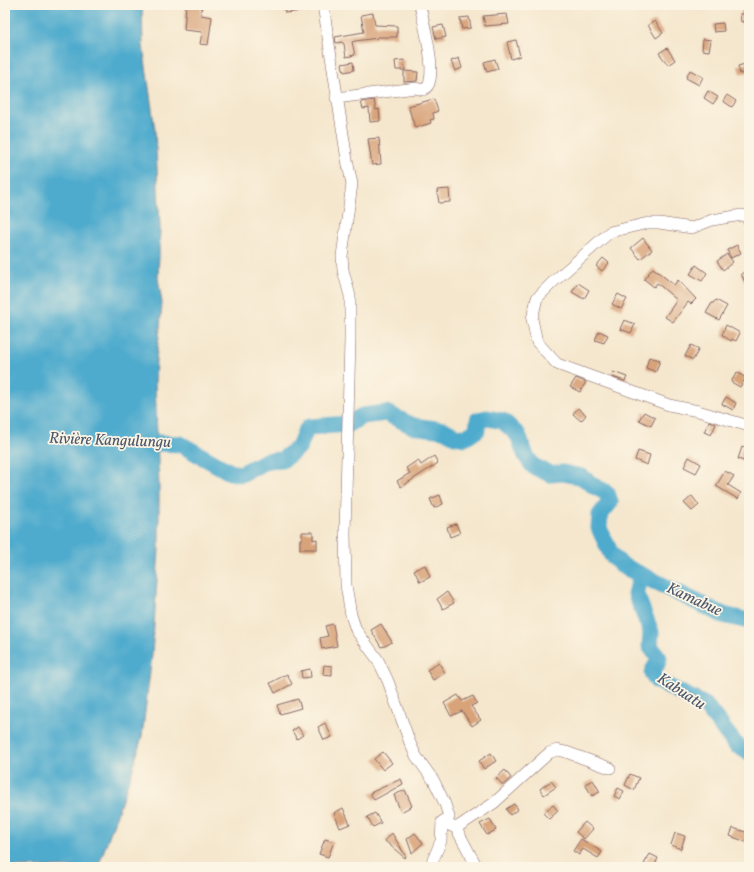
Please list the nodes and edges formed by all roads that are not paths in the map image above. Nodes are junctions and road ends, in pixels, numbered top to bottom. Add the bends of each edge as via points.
1 (322, 5) edge
2 (420, 5) edge
3 (336, 98) junction
4 (749, 222) edge
5 (749, 426) edge
6 (610, 768) dead end
7 (442, 822) junction
8 (456, 828) junction
9 (430, 867) edge
10 (476, 867) edge

1 - 3 street
2 - 3 street via 430,62 428,87 423,90 416,88
3 - 7 street via 352,184 342,256 350,296 346,585 356,630 378,660 410,743 434,781 450,816
4 - 5 street via 746,216 742,215 712,220 692,228 659,223 610,232 537,298 532,319 537,342 557,364 669,405
6 - 8 street via 554,750 494,803
7 - 8 street
7 - 9 street via 441,841
8 - 10 street

